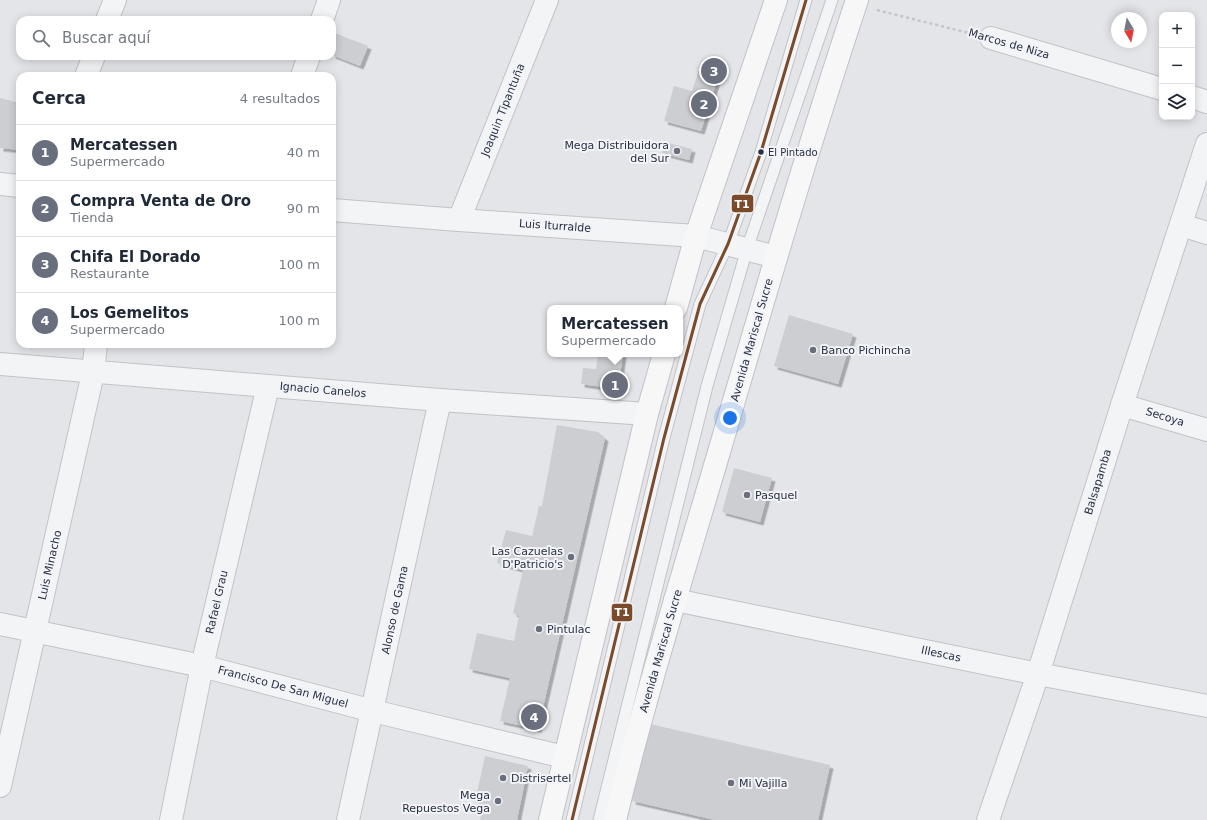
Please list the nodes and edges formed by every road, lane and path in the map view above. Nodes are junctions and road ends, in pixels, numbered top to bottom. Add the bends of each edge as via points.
1 (114, 0) edge
2 (329, 0) edge
3 (547, 0) edge
4 (776, 0) edge
5 (806, 0) edge
6 (832, 0) edge
7 (856, 2) edge
8 (108, 16) edge
9 (323, 16) edge
10 (991, 38) joint
11 (92, 60) edge
12 (308, 60) edge
13 (88, 72) edge
14 (303, 72) edge
15 (1159, 88) edge
16 (1195, 99) edge
17 (1207, 102) edge
18 (1207, 144) edge
19 (0, 184) edge
20 (16, 186) edge
21 (336, 210) edge
22 (459, 220) junction
23 (1180, 225) junction
24 (1207, 233) edge
25 (696, 236) junction
26 (738, 247) junction
27 (776, 257) junction
28 (677, 305) edge
29 (96, 348) edge
30 (663, 357) edge
31 (0, 364) edge
32 (93, 373) junction
33 (268, 386) junction
34 (440, 400) junction
35 (1122, 405) junction
36 (647, 414) junction
37 (1207, 430) edge
38 (675, 600) junction
39 (0, 624) edge
40 (34, 632) junction
41 (202, 666) junction
42 (1038, 674) junction
43 (1207, 706) edge
44 (373, 711) junction
45 (564, 757) junction
46 (0, 786) edge
47 (171, 820) edge
48 (348, 820) edge
49 (550, 820) edge
50 (572, 820) edge
51 (599, 820) edge
52 (615, 820) edge
53 (988, 820) edge

1 - 8 street
2 - 9 street
3 - 22 street, Joaquin Tipantuña
4 - 25 main road
5 - 26 lane via 761,152
6 - 26 lane
7 - 10 path, Marcos de Niza
7 - 27 main road, Avenida Mariscal Sucre
10 - 15 street, Marcos de Niza
11 - 13 street
12 - 14 street
16 - 17 street
18 - 23 street, Balsapamba
19 - 20 street
21 - 22 street, Luis Iturralde
22 - 25 street, Luis Iturralde
23 - 24 street
23 - 35 street, Balsapamba
25 - 26 street, Luis Iturralde
25 - 28 main road
26 - 27 street, Luis Iturralde
26 - 50 lane via 700,304 662,445
26 - 51 lane via 707,386
27 - 38 main road, Avenida Mariscal Sucre
29 - 32 street, Luis Minacho
30 - 36 main road
31 - 32 street, Ignacio Canelos
32 - 33 street, Ignacio Canelos
32 - 40 street, Luis Minacho
33 - 34 street, Ignacio Canelos
33 - 41 street, Rafael Grau
34 - 36 street, Ignacio Canelos
34 - 44 street, Alonso de Gama
35 - 37 street, Secoya
35 - 42 street, Balsapamba
36 - 45 main road
38 - 42 street, Illescas
38 - 52 main road, Avenida Mariscal Sucre via 632,750
39 - 40 street, Francisco De San Miguel
40 - 41 street, Francisco De San Miguel
40 - 46 street, Luis Minacho
41 - 44 street, Francisco De San Miguel
41 - 47 street, Rafael Grau
42 - 43 street, Illescas
42 - 53 street, Balsapamba
44 - 45 street, Francisco De San Miguel
44 - 48 street, Alonso de Gama
45 - 49 main road

